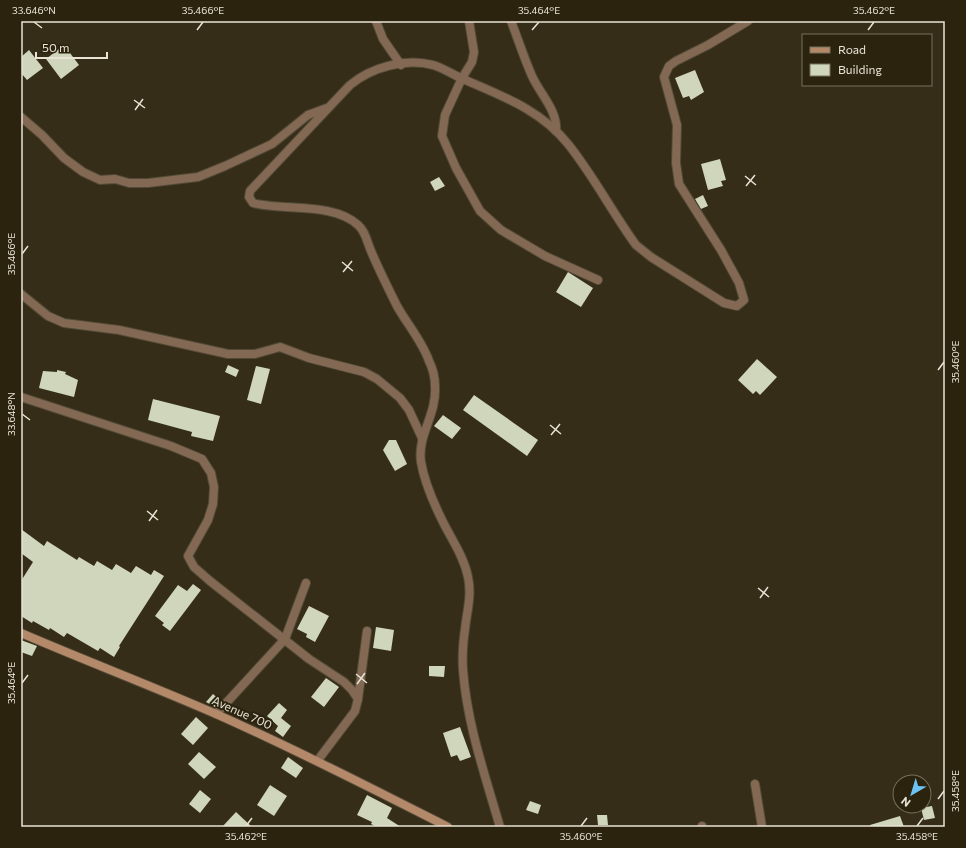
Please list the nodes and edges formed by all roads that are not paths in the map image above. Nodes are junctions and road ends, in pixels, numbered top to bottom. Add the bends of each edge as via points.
1 (376, 21) edge
2 (469, 21) edge
3 (511, 21) edge
4 (748, 21) edge
5 (401, 65) junction
6 (462, 78) junction
7 (328, 108) junction
8 (22, 119) edge
9 (556, 131) junction
10 (598, 280) dead end
11 (21, 294) edge
12 (21, 397) edge
13 (422, 438) junction
14 (306, 583) dead end
15 (367, 631) dead end
16 (21, 633) edge
17 (285, 639) junction
18 (358, 699) junction
19 (216, 714) junction
20 (318, 760) junction
21 (755, 784) dead end
22 (448, 827) edge
23 (500, 827) edge
24 (762, 827) edge

1 - 5 street via 383,39
2 - 6 street via 474,52 472,62
3 - 9 street via 533,78 553,113
4 - 9 street via 676,61 669,66 664,77 677,125 676,163 679,184 739,283 744,300 741,304 737,306 724,303 636,245 568,144
5 - 6 street via 434,65
5 - 7 street via 385,67 362,75
6 - 9 street via 512,99
6 - 10 street via 445,115 442,136 480,211 501,230 545,256
7 - 8 street via 308,115 272,144 225,166 198,177 148,183 100,180 83,172
7 - 13 street via 254,186 249,197 253,203 259,205 293,206 348,218 359,226 367,237 370,250 397,306 423,347 433,372 434,406
11 - 13 street via 48,316 64,323 119,330 228,354 255,354 280,346 309,358 364,372 383,383 400,398 409,410
12 - 17 street via 171,446 202,459 211,473 214,487 213,504 208,520 188,559 210,581
13 - 23 street via 420,450 423,472 468,576 470,592 463,648 467,700 484,778
14 - 17 street
15 - 18 street
16 - 19 main road, Avenue 700
17 - 18 street via 309,659 344,682
17 - 19 street
18 - 20 street via 355,711
19 - 20 main road, Avenue 700
20 - 22 main road, Avenue 700
21 - 24 street

